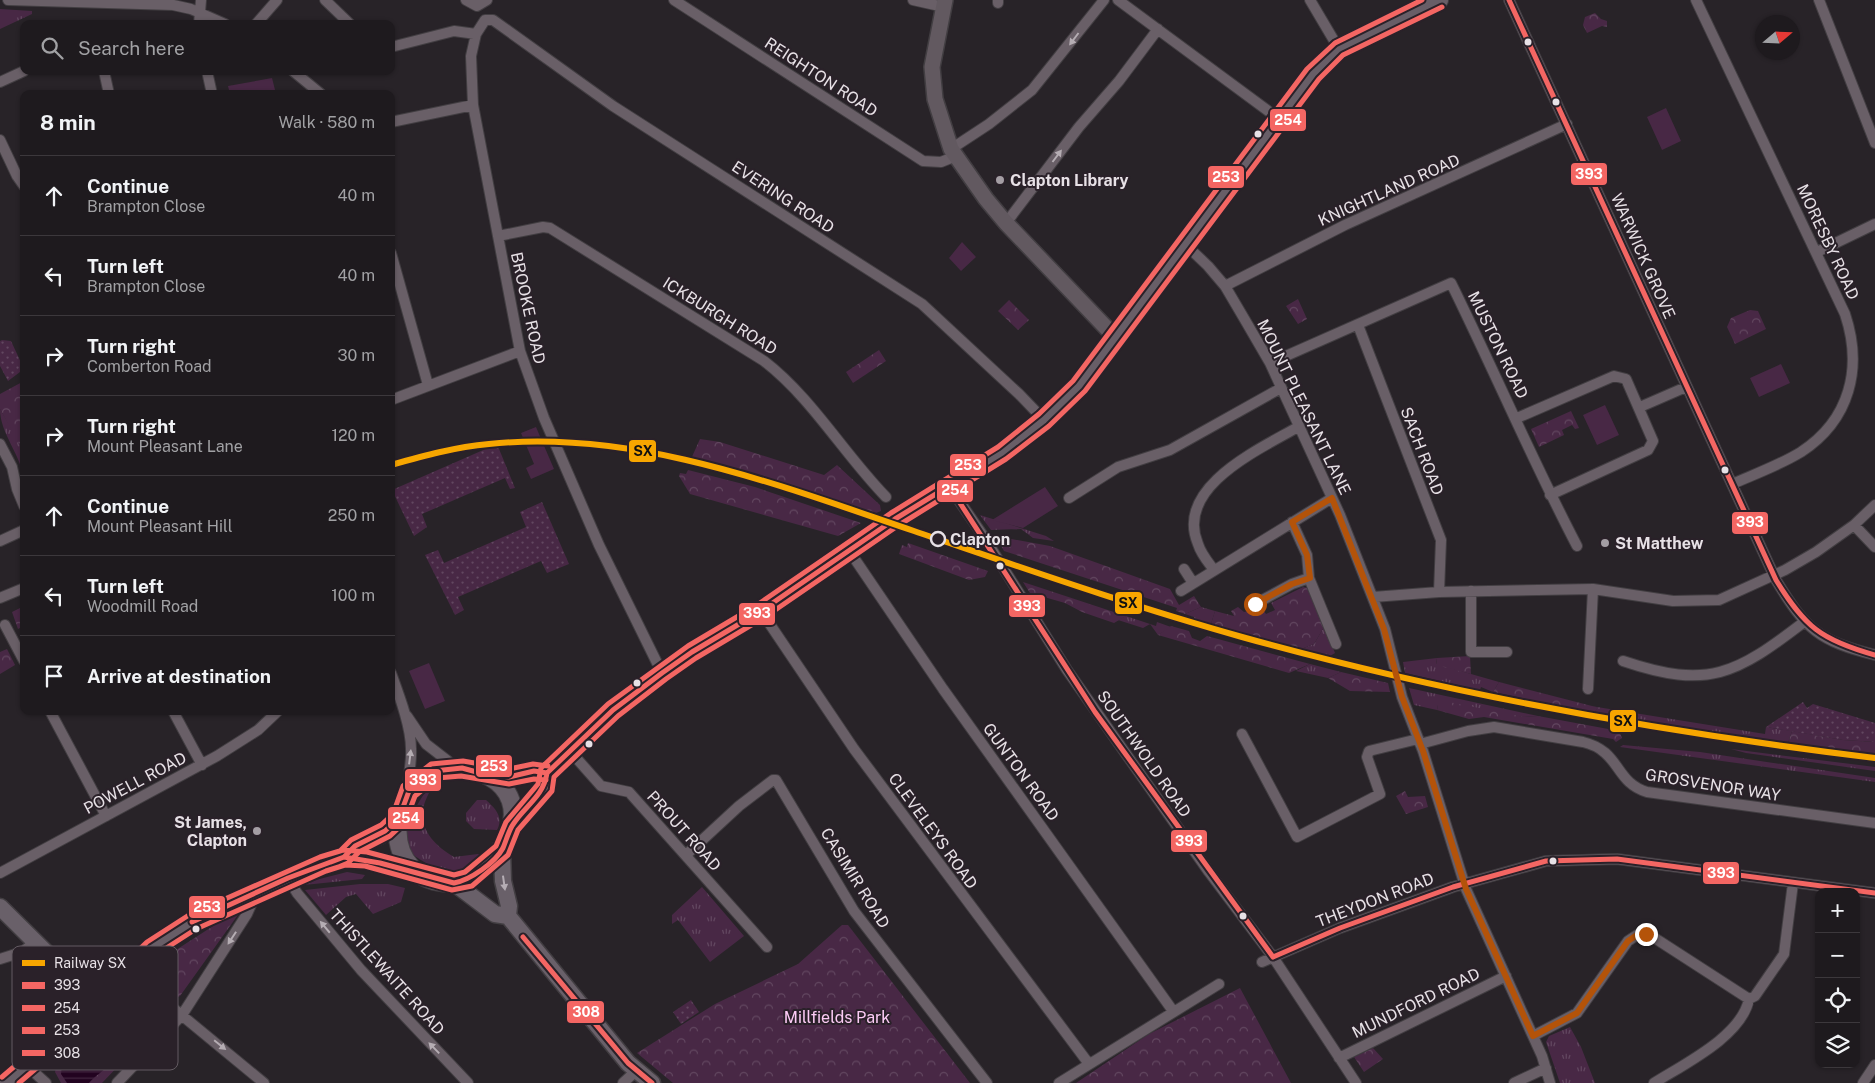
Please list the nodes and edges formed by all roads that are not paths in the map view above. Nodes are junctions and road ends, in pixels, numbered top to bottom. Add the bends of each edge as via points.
1 (8, 0) edge
2 (13, 0) edge
3 (201, 0) edge
4 (277, 0) edge
5 (325, 0) edge
6 (466, 0) edge
7 (674, 0) edge
8 (913, 0) edge
9 (1104, 0) edge
10 (1118, 0) edge
11 (1310, 0) edge
12 (1439, 0) edge
13 (1509, 0) edge
14 (1696, 0) edge
15 (1819, 0) edge
16 (483, 3) edge
17 (945, 3) edge
18 (199, 12) junction
19 (488, 19) joint
20 (199, 20) edge
21 (216, 20) edge
22 (260, 20) edge
23 (346, 20) edge
24 (1158, 29) junction
25 (476, 34) junction
26 (395, 47) edge
27 (1338, 50) junction
28 (20, 73) edge
29 (105, 75) edge
30 (208, 75) edge
31 (299, 75) edge
32 (0, 82) edge
33 (108, 90) edge
34 (211, 90) edge
35 (315, 90) edge
36 (473, 105) junction
37 (1279, 119) junction
38 (395, 121) edge
39 (1567, 124) junction
40 (0, 140) edge
41 (1875, 143) edge
42 (953, 152) junction
43 (20, 178) edge
44 (1006, 223) junction
45 (1875, 224) edge
46 (498, 236) junction
47 (1186, 245) junction
48 (1817, 252) junction
49 (395, 267) edge
50 (1225, 286) junction
51 (1358, 325) junction
52 (1115, 337) junction
53 (520, 351) junction
54 (1270, 363) junction
55 (428, 385) junction
56 (1686, 387) junction
57 (1281, 388) junction
58 (395, 398) edge
59 (1640, 407) junction
60 (1516, 418) junction
61 (1044, 420) junction
62 (1298, 426) junction
63 (0, 444) edge
64 (1732, 484) junction
65 (949, 486) junction
66 (1550, 495) junction
67 (886, 497) dead end
68 (20, 498) edge
69 (1069, 498) dead end
70 (1332, 498) junction
71 (1875, 505) edge
72 (1292, 522) junction
73 (1854, 526) junction
74 (20, 532) edge
75 (0, 541) edge
76 (1578, 546) dead end
77 (1875, 547) edge
78 (848, 549) junction
79 (1184, 569) dead end
80 (1214, 570) junction
81 (1774, 575) junction
82 (1310, 578) junction
83 (1193, 583) junction
84 (1593, 589) junction
85 (20, 590) edge
86 (1181, 591) dead end
87 (1471, 591) junction
88 (1439, 592) junction
89 (1373, 597) junction
90 (0, 598) edge
91 (1255, 604) dead end
92 (761, 611) junction
93 (1804, 622) junction
94 (5, 626) dead end
95 (1336, 644) dead end
96 (1507, 652) dead end
97 (20, 654) edge
98 (1875, 655) edge
99 (1624, 661) dead end
100 (662, 672) junction
101 (395, 685) edge
102 (1588, 689) dead end
103 (405, 714) junction
104 (52, 715) edge
105 (175, 715) edge
106 (274, 715) edge
107 (1242, 734) dead end
108 (1419, 742) junction
109 (570, 751) junction
110 (202, 765) junction
111 (457, 768) junction
112 (547, 773) junction
113 (484, 774) junction
114 (409, 791) junction
115 (106, 816) junction
116 (399, 818) junction
117 (1875, 824) edge
118 (512, 826) junction
119 (502, 850) junction
120 (686, 855) junction
121 (344, 857) junction
122 (0, 872) edge
123 (414, 872) junction
124 (288, 878) junction
125 (1793, 882) junction
126 (454, 883) junction
127 (1464, 883) junction
128 (1875, 893) edge
129 (250, 895) junction
130 (0, 907) edge
131 (508, 916) junction
132 (34, 943) junction
133 (30, 946) edge
134 (37, 946) edge
135 (155, 946) edge
136 (767, 947) dead end
137 (12, 955) edge
138 (1273, 957) junction
139 (0, 959) edge
140 (1262, 962) dead end
141 (1506, 976) junction
142 (1218, 984) dead end
143 (1749, 999) junction
144 (1173, 1011) junction
145 (178, 1012) edge
146 (182, 1015) junction
147 (178, 1019) edge
148 (1533, 1036) junction
149 (1339, 1058) junction
150 (1088, 1064) junction
151 (1875, 1065) edge
152 (1546, 1068) junction
153 (23, 1070) edge
154 (31, 1070) edge
155 (129, 1070) edge
156 (636, 1071) junction
157 (8, 1083) edge
158 (46, 1083) edge
159 (117, 1083) edge
160 (264, 1083) edge
161 (468, 1083) edge
162 (623, 1083) edge
163 (652, 1083) edge
164 (987, 1083) edge
165 (1059, 1083) edge
166 (1356, 1083) edge
167 (1514, 1083) edge
168 (1550, 1083) edge
169 (1654, 1083) edge
170 (1863, 1083) edge

1 - 2 street
2 - 18 street via 155,4
3 - 18 street
4 - 22 street
5 - 23 street
6 - 16 street
7 - 42 street, REIGHTON ROAD via 923,161 941,162
8 - 17 street
9 -> 42 street via 1032,90
10 - 24 street
11 - 27 street
12 - 27 highway
13 - 39 street, WARWICK GROVE
14 - 48 street, MORESBY ROAD
15 - 41 street
17 - 42 main road via 932,67 935,99
18 - 20 street
18 - 21 street
19 - 25 street, BROOKE ROAD via 482,21
19 - 61 street, EVERING ROAD via 613,106 922,304
24 - 37 street
44 -> 24 street
25 - 26 street via 454,31
25 - 36 street, BROOKE ROAD via 471,56
27 - 37 highway via 1313,74
28 - 32 street
29 - 33 street
30 - 34 street
31 - 35 street
36 - 38 street
36 - 46 street, BROOKE ROAD
37 - 47 highway
39 - 50 street, KNIGHTLAND ROAD via 1345,225
39 - 56 street, WARWICK GROVE
40 - 43 street
42 - 44 main road
44 - 52 main road
45 - 48 street
46 - 53 street, BROOKE ROAD
46 - 67 street, ICKBURGH ROAD via 550,228 764,361 790,383
47 - 50 street, MOUNT PLEASANT LANE
47 - 52 highway
48 - 64 street, MORESBY ROAD via 1846,314 1852,335 1854,372 1848,390 1840,410 1814,442 1800,452
49 - 55 street
50 - 54 street, MOUNT PLEASANT LANE
51 - 54 street, MUSTON ROAD
51 - 60 street, MUSTON ROAD via 1451,283
51 - 88 street, SACH ROAD via 1441,540
52 - 61 highway via 1079,386
53 - 55 street
53 - 100 street, BROOKE ROAD via 544,418 595,536
54 - 57 street, MOUNT PLEASANT LANE
55 - 58 street
56 - 59 street
56 - 64 street, WARWICK GROVE
57 - 62 street, MOUNT PLEASANT LANE
57 - 69 street via 1170,450 1118,467
59 - 60 street via 1626,379 1614,376
59 - 66 street via 1654,441 1648,450
60 - 66 street, MUSTON ROAD
61 - 65 highway via 1002,453
62 - 70 street, MOUNT PLEASANT LANE
62 - 80 street via 1230,469 1201,497 1194,519 1194,532
63 - 68 street via 12,467
64 - 81 street, WARWICK GROVE
65 - 78 highway
65 - 138 street, SOUTHWOLD ROAD via 1101,719
66 - 76 street, MUSTON ROAD
70 - 72 street
70 - 89 street, MOUNT PLEASANT LANE
71 - 73 street
72 - 80 street
72 - 82 street via 1307,555
73 - 77 street
73 - 81 street
74 - 75 street
78 - 92 highway
78 - 144 street, GUNTON ROAD
79 - 83 street
80 - 83 street
81 - 84 street via 1731,596 1708,601 1672,601
81 - 93 street, WARWICK GROVE
82 - 91 street
82 - 95 street
83 - 86 street
84 - 87 street
84 - 102 street
85 - 90 street
87 - 88 street
87 - 96 street via 1471,652
88 - 89 street
89 - 108 street, MOUNT PLEASANT LANE
92 - 100 highway
92 - 150 street, CLEVELEYS ROAD via 854,749
93 - 98 street via 1842,646
93 - 99 street via 1752,658 1716,674 1674,674
94 - 97 street
100 - 109 highway via 613,710
101 - 103 street
103 - 111 street via 426,744
114 -> 103 street via 411,747
104 - 115 street
105 - 110 street
106 - 110 street, POWELL ROAD via 254,733
107 - 108 street, GROSVENOR WAY via 1297,837 1380,794 1367,757 1369,750
108 - 117 street, GROSVENOR WAY via 1494,727 1583,742 1606,752 1628,782 1646,792
108 - 127 street, MOUNT PLEASANT LANE
109 - 112 highway
109 - 120 street, PROUT ROAD via 601,786 629,792
110 - 115 street, POWELL ROAD
111 - 113 highway
111 - 114 highway via 434,771
112 - 113 highway via 534,772 509,778
112 - 118 highway via 546,787
113 - 118 highway via 510,797 514,810
114 - 116 highway
115 - 122 street, POWELL ROAD
116 - 121 highway via 380,835 355,846
116 - 123 highway via 400,851
118 - 119 highway
119 - 126 highway via 474,876
119 -> 131 main road
120 - 136 street, PROUT ROAD
120 - 164 street, CASIMIR ROAD via 739,806 776,780 854,911
121 - 123 highway via 366,859
121 - 124 highway
123 - 126 highway
124 - 129 highway
161 -> 124 street, THISTLEWAITE ROAD via 361,970
125 - 127 street, THEYDON ROAD via 1603,858 1546,861
125 - 128 street, THEYDON ROAD
125 - 143 street via 1784,954 1755,996
126 - 131 main road via 495,914
127 - 138 street, THEYDON ROAD via 1340,928
127 - 141 street, MOUNT PLEASANT LANE
129 - 135 highway via 192,922
129 -> 146 street via 251,905 247,914
130 - 132 main road
131 - 156 main road
132 - 133 street
132 - 134 main road
137 - 139 street
138 - 140 street
138 - 149 street, SOUTHWOLD ROAD
141 - 148 street, MOUNT PLEASANT LANE
141 - 149 street, MUNDFORD ROAD
142 - 144 street
143 - 148 street via 1655,937 1637,935 1628,941 1577,1013
143 - 169 street via 1743,1016 1725,1036
144 - 150 street
145 - 146 street
146 - 147 street
146 -> 160 street
148 - 152 street, MOUNT PLEASANT LANE
149 - 166 street, SOUTHWOLD ROAD
150 - 165 street
151 - 170 street
152 - 167 street
152 - 168 street, MOUNT PLEASANT LANE
153 - 157 highway
154 - 158 street
155 - 159 street
156 - 162 street
156 - 163 main road

